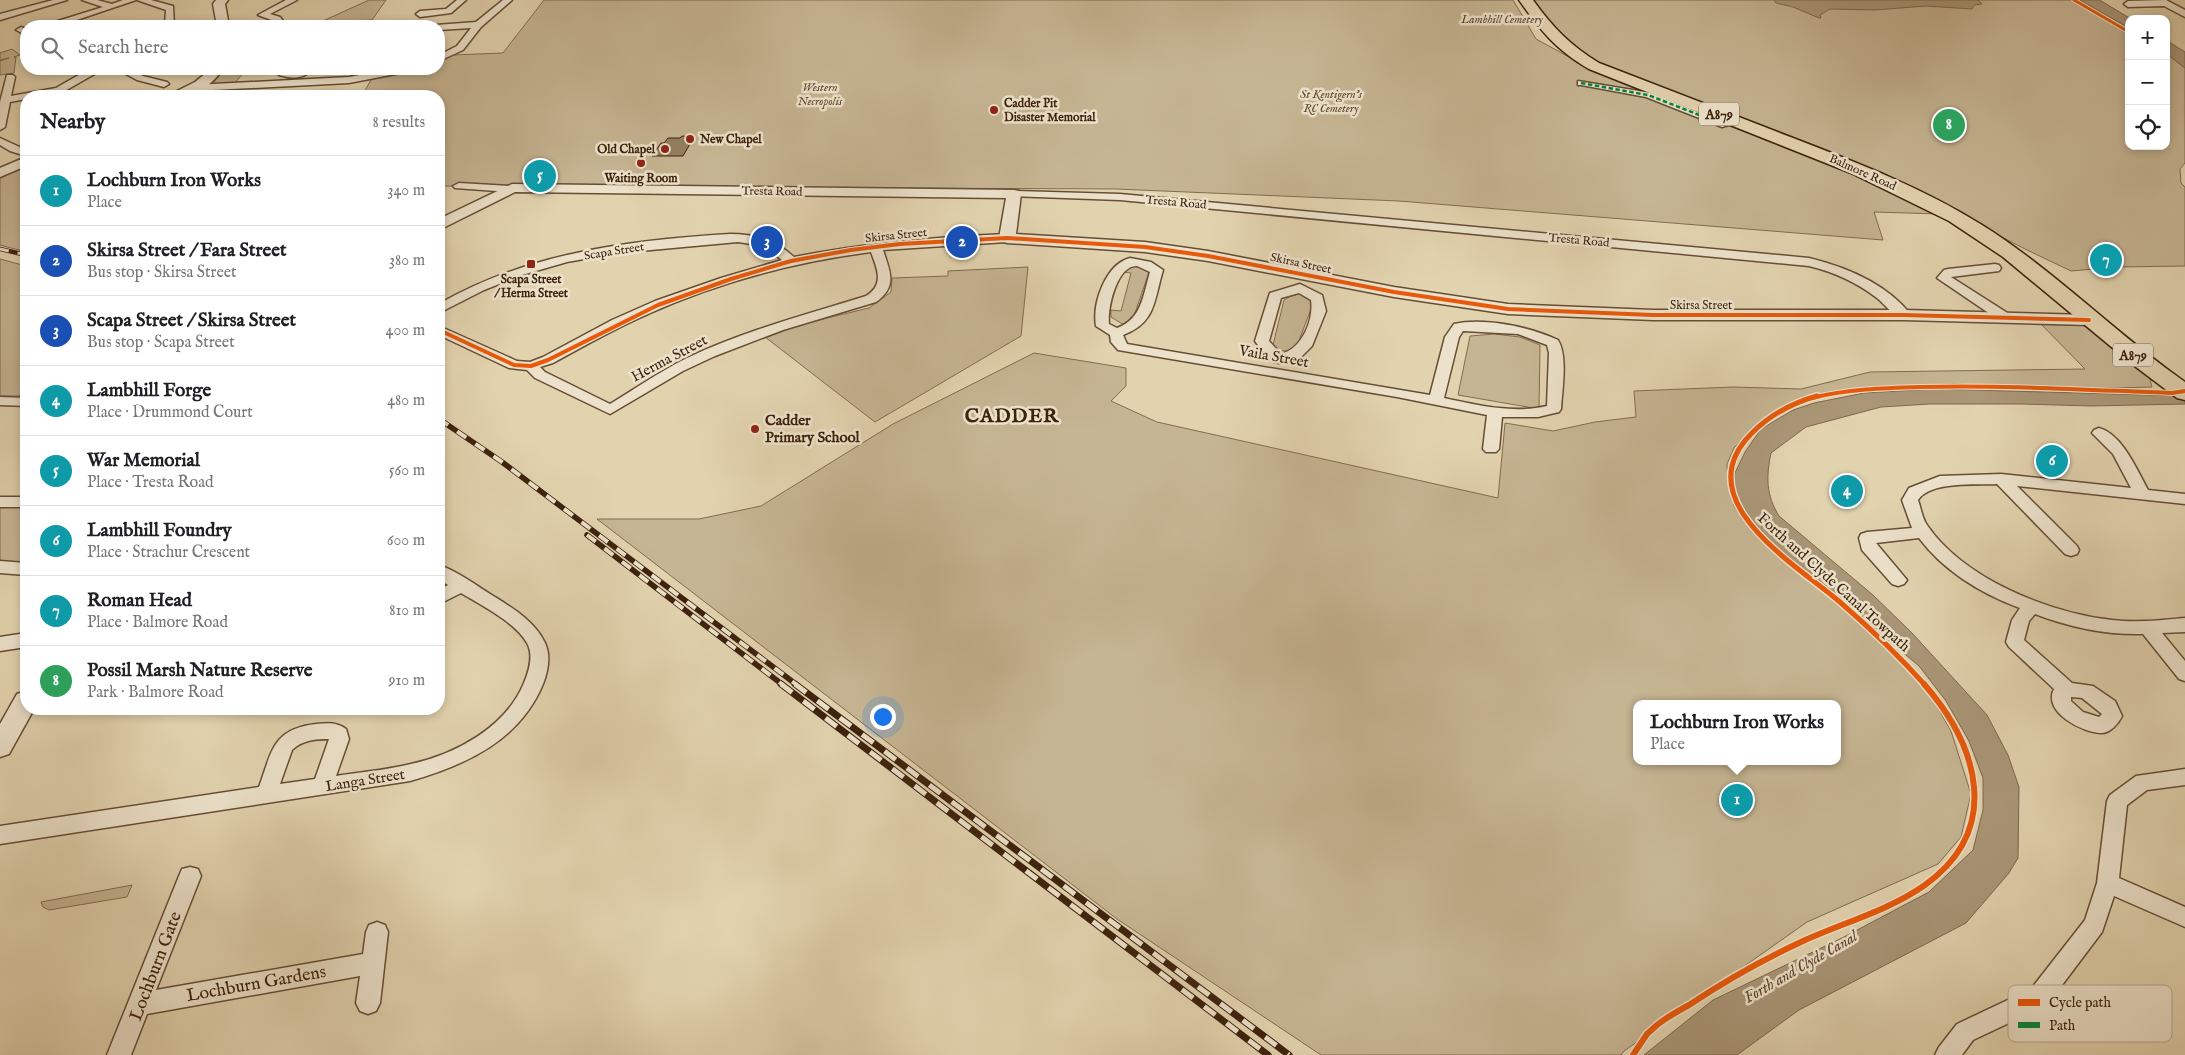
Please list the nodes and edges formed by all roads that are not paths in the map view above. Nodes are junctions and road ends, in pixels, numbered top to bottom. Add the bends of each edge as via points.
1 (63, 0) edge
2 (86, 0) edge
3 (132, 0) edge
4 (141, 0) edge
5 (222, 0) edge
6 (293, 0) edge
7 (462, 0) edge
8 (508, 0) edge
9 (1526, 0) edge
10 (2128, 4) dead end
11 (111, 6) junction
12 (420, 14) dead end
13 (2185, 14) edge
14 (0, 17) edge
15 (69, 20) edge
16 (170, 20) edge
17 (222, 20) edge
18 (277, 20) edge
19 (478, 25) junction
20 (445, 28) edge
21 (445, 55) edge
22 (88, 75) edge
23 (135, 75) edge
24 (213, 75) edge
25 (286, 75) edge
26 (301, 75) edge
27 (375, 75) edge
28 (10, 77) dead end
29 (296, 79) junction
30 (1581, 83) dead end
31 (164, 84) dead end
32 (194, 88) junction
33 (66, 90) edge
34 (190, 90) edge
35 (20, 98) edge
36 (6, 100) junction
37 (1725, 125) dead end
38 (0, 127) edge
39 (0, 140) edge
40 (20, 151) edge
41 (20, 164) edge
42 (0, 172) edge
43 (459, 186) dead end
44 (510, 188) junction
45 (1014, 194) junction
46 (445, 222) edge
47 (1007, 238) junction
48 (876, 247) junction
49 (1143, 254) junction
50 (791, 261) junction
51 (1995, 268) dead end
52 (1302, 281) junction
53 (445, 306) edge
54 (1508, 309) junction
55 (1904, 315) junction
56 (2004, 317) junction
57 (2089, 320) junction
58 (1508, 327) junction
59 (445, 333) edge
60 (1116, 333) junction
61 (1277, 365) junction
62 (531, 366) junction
63 (2182, 391) edge
64 (1436, 400) junction
65 (0, 401) edge
66 (20, 402) edge
67 (1495, 413) junction
68 (2100, 433) dead end
69 (1491, 449) dead end
70 (2002, 479) junction
71 (2142, 494) junction
72 (2185, 499) edge
73 (0, 502) edge
74 (20, 502) edge
75 (1924, 532) junction
76 (2071, 550) dead end
77 (0, 567) edge
78 (20, 569) edge
79 (445, 575) edge
80 (1898, 580) dead end
81 (460, 585) junction
82 (445, 594) edge
83 (2030, 607) junction
84 (2185, 625) edge
85 (2148, 628) junction
86 (20, 641) edge
87 (0, 644) edge
88 (2185, 674) edge
89 (2068, 690) dead end
90 (20, 712) edge
91 (0, 747) edge
92 (2185, 777) edge
93 (323, 786) junction
94 (266, 796) junction
95 (0, 836) edge
96 (190, 876) dead end
97 (2108, 883) junction
98 (2185, 917) edge
99 (377, 932) dead end
100 (372, 963) junction
101 (2048, 985) edge
102 (368, 1003) dead end
103 (140, 1004) junction
104 (2008, 1012) edge
105 (119, 1055) edge
106 (1947, 1055) edge

1 - 14 street
2 - 11 street
3 - 11 street
4 - 16 street via 170,8
5 - 17 street via 219,4
6 - 18 street via 262,15
7 - 12 street via 448,11
8 - 19 street
9 - 57 main road, Balmore Road / A879 via 1556,41 1578,57 1625,80 1857,169 1923,200 2009,253
10 - 13 street via 2166,3
11 - 15 street
19 - 20 street
19 - 21 street via 460,48
22 - 33 street
23 - 31 street
24 - 32 street
25 - 29 street
26 - 29 street
27 - 29 street via 349,80
28 - 36 street
29 - 32 street
30 - 37 street via 1648,94
32 - 34 street
35 - 36 street
36 - 38 street
39 - 40 street
41 - 42 street
43 - 44 street
44 - 45 street, Tresta Road
44 - 46 street, Tresta Road
45 - 47 street
45 - 55 street, Tresta Road via 1120,197 1809,262 1852,274 1877,290
47 - 48 street, Skirsa Street
47 - 49 street, Skirsa Street
48 - 50 street, Skirsa Street
48 - 62 street, Herma Street via 884,276 884,290 880,295 809,316 688,363 610,410 540,375
49 - 52 street, Skirsa Street via 1208,256
49 - 60 street via 1157,270 1142,318 1132,328
49 - 60 street, Vaila Street via 1113,273 1101,316 1103,326
50 - 53 street, Scapa Street via 774,246 754,240 727,238 596,252 493,281
50 - 62 street, Skirsa Street via 658,305
51 - 56 street via 1948,273 1943,278
52 - 54 street, Skirsa Street
52 - 61 street via 1275,296 1262,340
52 - 61 street via 1317,298 1319,311 1305,346 1295,356
54 - 55 street, Skirsa Street via 1653,315
54 - 58 street
55 - 56 street, Skirsa Street
56 - 57 street, Skirsa Street
57 - 63 main road, Balmore Road / A879
58 - 64 street via 1459,327 1452,337
58 - 67 street, Vaila Street via 1535,333 1553,343 1556,353 1554,409 1541,414
59 - 62 street, Herma Street via 514,365
60 - 61 street, Vaila Street via 1123,347
61 - 64 street, Vaila Street
64 - 67 street, Vaila Street
65 - 66 street
67 - 69 street
68 - 71 street via 2119,451
70 - 71 street
70 - 75 street via 1940,481 1915,492 1910,500 1911,509
70 - 76 street
71 - 72 street
73 - 74 street
75 - 80 street via 1867,538 1868,546
75 - 83 street via 1940,550 1978,580
77 - 78 street
79 - 81 street, Langa Street
81 - 82 street
81 - 93 street, Langa Street via 518,622 534,637 540,663 533,686 523,703 492,735 442,764 410,773
83 - 85 street via 2105,626
83 - 89 street via 2021,620 2015,642
84 - 85 street
85 - 88 street
86 - 87 street
90 - 91 street
92 - 97 street via 2143,782 2117,801
93 - 94 street, Langa Street
93 - 94 street via 339,734 334,731 301,735 288,741
94 - 95 street, Langa Street
96 - 103 street, Lochburn Gate
97 - 98 street
97 - 101 street via 2094,925
99 - 100 street
100 - 102 street
100 - 103 street, Lochburn Gardens
103 - 105 street, Lochburn Gate
104 - 106 street via 1965,1032

